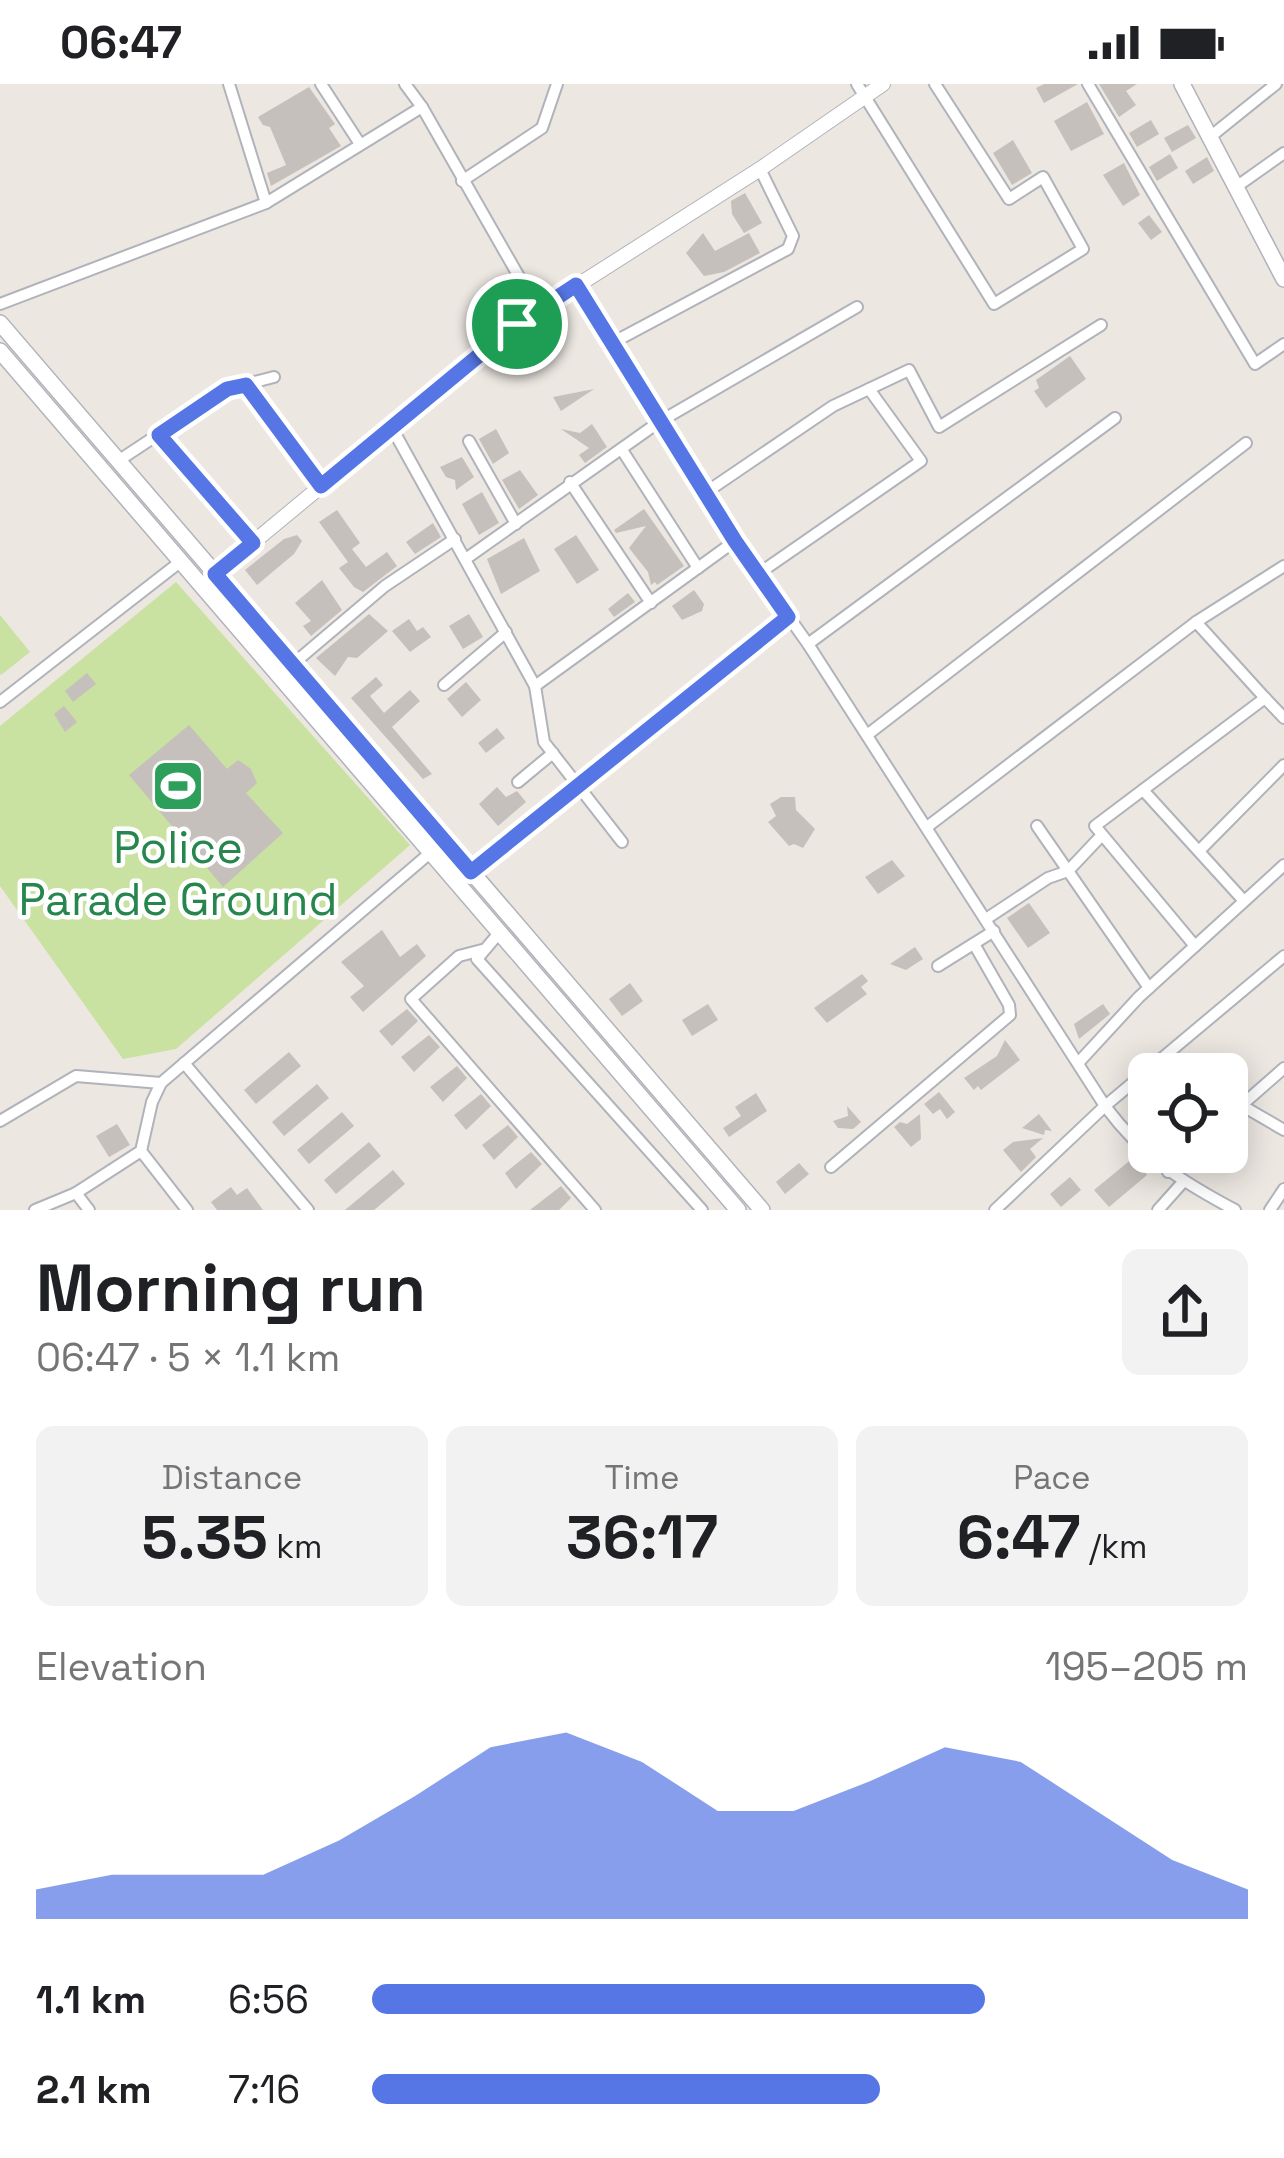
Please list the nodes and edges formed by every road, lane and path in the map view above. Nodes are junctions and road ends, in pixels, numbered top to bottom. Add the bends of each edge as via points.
1 (229, 84) edge
2 (321, 84) edge
3 (405, 84) edge
4 (557, 84) edge
5 (883, 84) edge
6 (935, 84) edge
7 (1088, 84) edge
8 (1182, 84) edge
9 (1276, 84) edge
10 (861, 90) edge
11 (422, 107) junction
12 (1210, 136) junction
13 (360, 145) junction
14 (1284, 152) edge
15 (760, 169) junction
16 (462, 181) junction
17 (1236, 187) junction
18 (266, 203) junction
19 (1284, 279) edge
20 (576, 285) junction
21 (0, 304) edge
22 (857, 307) dead end
23 (538, 310) junction
24 (0, 323) edge
25 (1101, 325) dead end
26 (612, 343) junction
27 (1284, 344) edge
28 (0, 351) edge
29 (274, 377) dead end
30 (246, 385) junction
31 (869, 389) junction
32 (1114, 418) dead end
33 (659, 422) junction
34 (392, 428) junction
35 (159, 435) junction
36 (469, 441) dead end
37 (1246, 443) dead end
38 (622, 450) junction
39 (118, 461) junction
40 (570, 482) junction
41 (321, 486) junction
42 (705, 493) junction
43 (515, 524) junction
44 (455, 539) junction
45 (735, 541) junction
46 (253, 543) junction
47 (467, 558) junction
48 (180, 562) junction
49 (1284, 566) edge
50 (698, 568) junction
51 (215, 574) junction
52 (758, 574) junction
53 (651, 603) junction
54 (788, 617) junction
55 (1196, 622) junction
56 (506, 632) junction
57 (808, 644) junction
58 (293, 664) junction
59 (444, 685) dead end
60 (535, 686) junction
61 (1265, 698) junction
62 (0, 702) edge
63 (1284, 718) edge
64 (867, 735) junction
65 (553, 753) junction
66 (1284, 765) edge
67 (518, 782) dead end
68 (579, 786) junction
69 (1143, 790) junction
70 (1037, 826) dead end
71 (927, 827) junction
72 (1102, 835) junction
73 (622, 842) dead end
74 (1198, 851) junction
75 (430, 853) junction
76 (1284, 865) edge
77 (1068, 871) junction
78 (471, 872) junction
79 (1244, 902) junction
80 (986, 919) junction
81 (994, 931) junction
82 (500, 933) junction
83 (974, 944) junction
84 (1195, 946) junction
85 (483, 949) junction
86 (1284, 956) edge
87 (938, 966) dead end
88 (1149, 988) junction
89 (1079, 1062) junction
90 (184, 1063) junction
91 (1284, 1068) edge
92 (161, 1083) junction
93 (1248, 1100) edge
94 (1106, 1106) junction
95 (1248, 1110) edge
96 (0, 1121) edge
97 (1284, 1130) edge
98 (1128, 1136) edge
99 (141, 1151) junction
100 (831, 1167) dead end
101 (1170, 1173) edge
102 (1184, 1182) junction
103 (1284, 1189) edge
104 (76, 1193) junction
105 (1006, 1199) junction
106 (35, 1210) edge
107 (89, 1210) edge
108 (187, 1210) edge
109 (308, 1210) edge
110 (595, 1210) edge
111 (702, 1210) edge
112 (738, 1210) edge
113 (763, 1210) edge
114 (995, 1210) edge
115 (1016, 1210) edge
116 (1158, 1210) edge
117 (1235, 1210) edge
118 (1270, 1210) edge

1 - 18 street
2 - 13 street
3 - 11 street
4 - 16 street via 542,128
5 - 10 street
6 - 10 street via 1009,199 1043,177 1083,249 994,304
7 - 27 street via 1255,364
8 - 12 main road
9 - 12 street
10 - 15 street
11 - 13 street
11 - 16 street
12 - 17 main road
13 - 18 street
14 - 17 street
15 - 20 street
15 - 26 street via 794,236 788,249
16 - 23 street
17 - 19 main road
18 - 21 street
20 - 23 street
20 - 26 street
22 - 33 street
23 - 34 street
24 - 39 main road
25 - 31 street via 939,427 909,370
26 - 33 street
28 - 48 main road
29 - 30 street
30 - 35 street
30 - 41 street
31 - 42 street
31 - 52 street via 922,461
32 - 57 street
33 - 38 street
33 - 42 street
34 - 41 street
34 - 44 street
35 - 39 street
35 - 46 street
36 - 43 street
37 - 64 street
38 - 40 street
38 - 50 street
39 - 51 main road
40 - 43 street
40 - 53 street
41 - 46 street
42 - 45 street
43 - 47 street
44 - 47 street
44 - 58 street
45 - 50 street
45 - 52 street
46 - 51 street
47 - 56 street
48 - 62 street
48 - 75 main road
49 - 55 street
50 - 53 street
51 - 58 main road
52 - 54 street
53 - 60 street
54 - 57 street
54 - 68 street
55 - 61 street
55 - 71 street
56 - 59 street
56 - 60 street
57 - 64 street
58 - 78 main road
60 - 65 street
61 - 63 street
61 - 69 street
64 - 71 street
65 - 67 street
65 - 68 street
66 - 74 street
68 - 73 street
68 - 78 street
69 - 72 street via 1095,826
69 - 74 street
70 - 77 street
71 - 80 street
72 - 77 street
72 - 84 street
74 - 79 street
75 - 82 main road
75 - 90 street
76 - 79 street
77 - 80 street
77 - 88 street
78 - 113 main road
79 - 84 street
80 - 81 street
81 - 83 street
81 - 89 street
82 - 85 street
82 - 112 main road
83 - 87 street
83 - 100 street via 1010,1015
84 - 88 street
85 - 110 street via 459,956 411,999
85 - 111 street via 478,959
86 - 94 street
88 - 89 street
89 - 94 street
90 - 92 street
90 - 109 street
91 - 93 street
92 - 96 street via 76,1076
92 - 99 street
94 - 98 street
94 - 105 street
95 - 97 street
99 - 104 street
99 - 108 street
101 - 102 street
102 - 116 street
102 - 117 street
103 - 118 street
104 - 106 street
104 - 107 street
105 - 114 street
105 - 115 street

